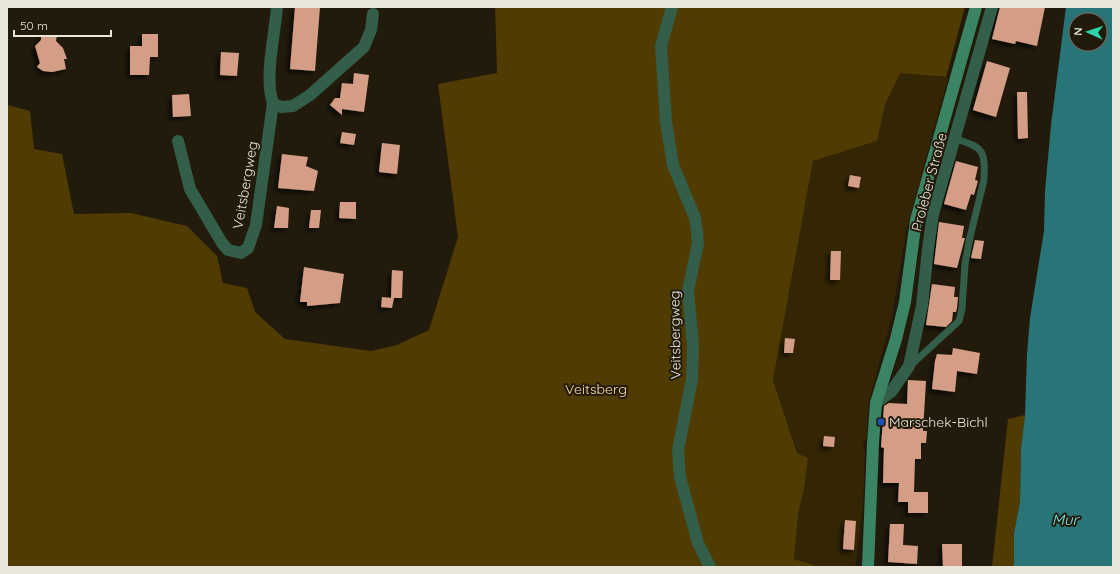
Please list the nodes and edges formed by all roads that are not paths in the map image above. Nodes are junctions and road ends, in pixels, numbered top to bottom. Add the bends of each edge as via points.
1 (277, 7) edge
2 (672, 7) edge
3 (976, 7) edge
4 (992, 7) edge
5 (373, 14) dead end
6 (273, 103) junction
7 (956, 139) junction
8 (178, 141) dead end
9 (909, 366) junction
10 (876, 403) junction
11 (710, 567) edge
12 (868, 567) edge

1 - 6 street, Veitsbergweg via 269,76
2 - 11 street, Veitsbergweg via 661,46 666,122 673,164 695,218 698,238 688,291 692,378 678,450 680,477 698,543
3 - 10 main road, Proleber Straße via 916,220 905,302
4 - 7 street, Proleber Straße
5 - 6 street via 371,30 364,47 310,95 293,106 281,107
6 - 8 street, Veitsbergweg via 256,225 248,248 241,253 228,250 222,243 190,189
7 - 9 street, Proleber Straße via 934,214 922,306
7 - 9 lane via 976,145 982,151 984,168 984,180 966,264 962,309 959,321 952,329
9 - 10 street, Proleber Straße via 891,392
10 - 12 main road, Proleber Straße

